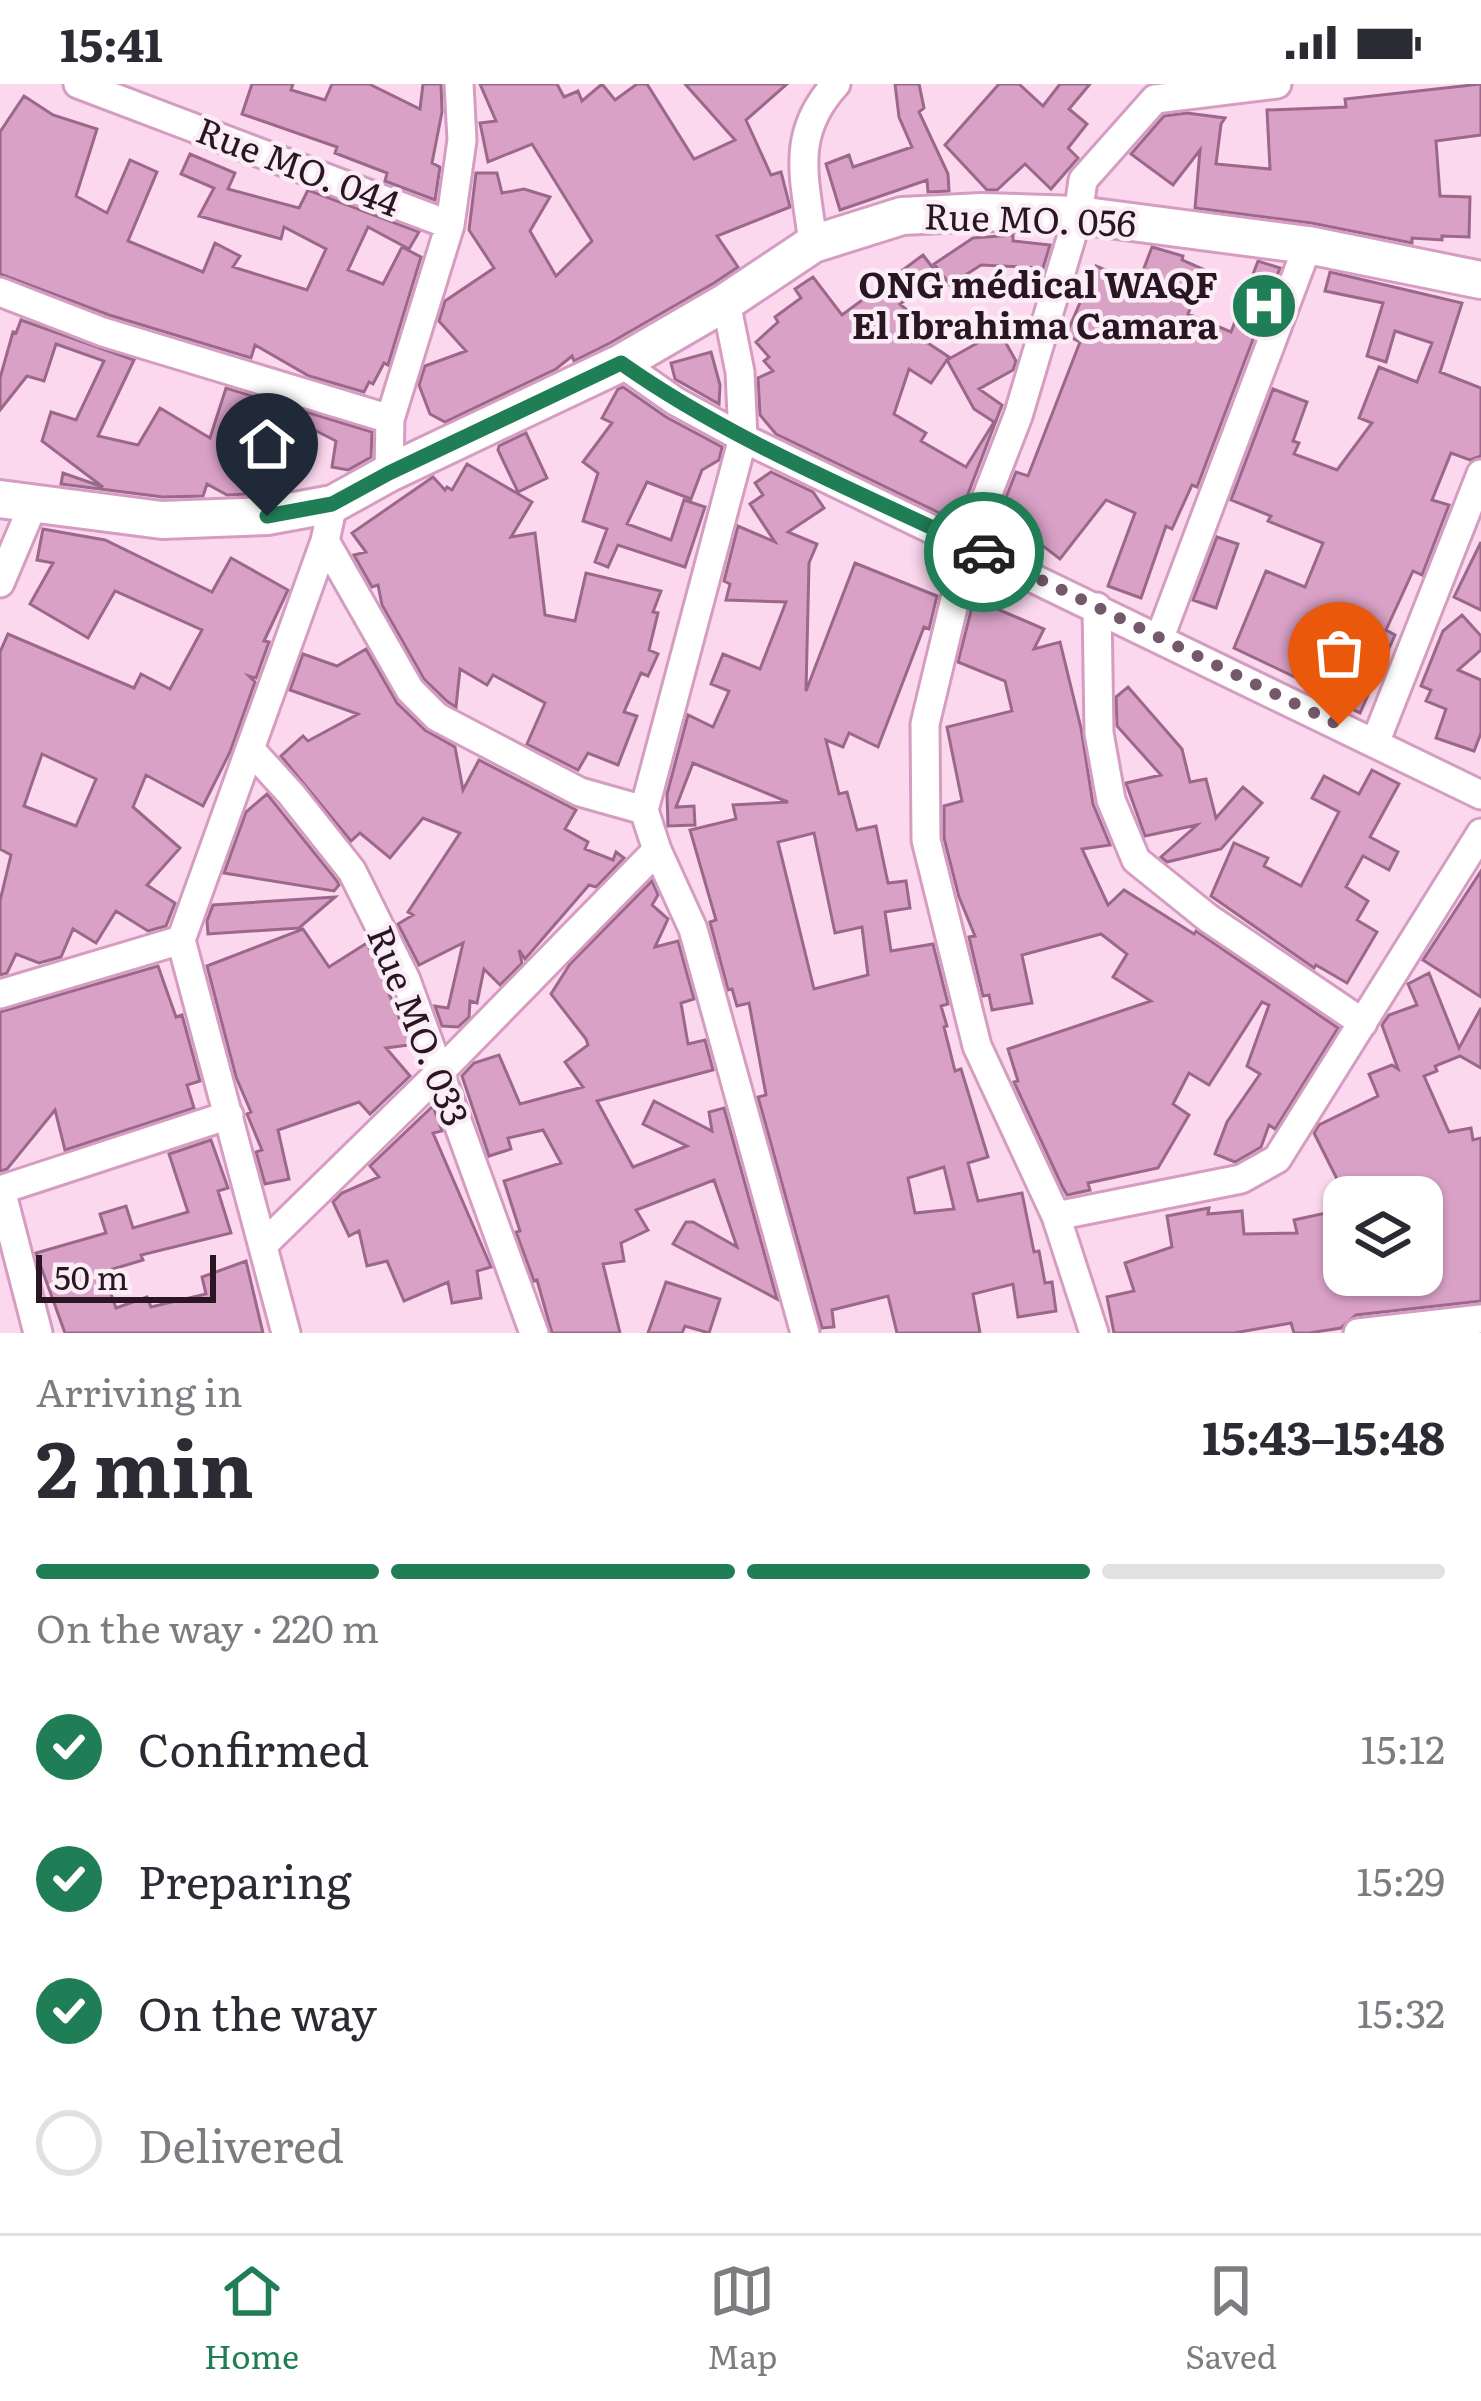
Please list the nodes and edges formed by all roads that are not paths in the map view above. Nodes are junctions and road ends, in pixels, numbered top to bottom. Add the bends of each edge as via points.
1 (78, 84) edge
2 (459, 84) edge
3 (836, 84) edge
4 (1277, 84) edge
5 (1078, 214) junction
6 (450, 225) junction
7 (813, 244) junction
8 (1307, 245) junction
9 (1481, 280) edge
10 (0, 292) edge
11 (726, 302) junction
12 (621, 363) junction
13 (390, 419) junction
14 (742, 438) junction
15 (389, 473) junction
16 (1481, 474) edge
17 (17, 502) edge
18 (332, 504) junction
19 (325, 541) junction
20 (968, 545) junction
21 (0, 583) edge
22 (1097, 607) junction
23 (1160, 637) junction
24 (1375, 743) junction
25 (250, 749) junction
26 (1481, 795) edge
27 (644, 810) junction
28 (1481, 833) edge
29 (657, 850) junction
30 (182, 940) junction
31 (0, 994) edge
32 (1363, 1023) junction
33 (439, 1073) junction
34 (229, 1115) junction
35 (0, 1190) edge
36 (1056, 1216) junction
37 (263, 1245) junction
38 (1481, 1319) edge
39 (38, 1333) edge
40 (286, 1333) edge
41 (533, 1333) edge
42 (805, 1333) edge
43 (1094, 1333) edge
44 (1358, 1333) edge

1 - 6 street, Rue MO. 044
2 - 6 street via 463,140
3 - 7 street via 816,106 802,148
4 - 5 street via 1155,99 1083,180
5 - 7 street, Rue MO. 056 via 902,216
5 - 8 street, Rue MO. 056
5 - 20 street via 1018,416
6 - 13 street
7 - 11 street, Rue MO. 056
8 - 9 street, Rue MO. 056
8 - 23 street
10 - 13 street via 103,332
11 - 12 street, Rue MO. 056
11 - 14 street
12 - 14 street
12 - 15 street, Rue MO. 056
13 - 15 street
14 - 20 street
14 - 27 street
15 - 18 street, Rue MO. 056
16 - 24 street
17 - 18 street, Rue MO. 056 via 162,520
17 - 21 street
18 - 19 street
19 - 25 street
19 - 27 street via 410,690 437,717 580,792
20 - 22 street
20 - 36 street via 925,724 926,840 977,1046
22 - 23 street
22 - 32 street via 1099,733 1111,800 1136,860
23 - 24 street
24 - 26 street
25 - 30 street
25 - 33 street, Rue MO. 033 via 352,872 406,980
27 - 29 street
28 - 32 street
29 - 33 street
29 - 42 street via 693,929
30 - 31 street
30 - 34 street
32 - 36 street via 1277,1159 1241,1179
33 - 37 street
33 - 41 street, Rue MO. 033
34 - 35 street
34 - 37 street
35 - 39 street
36 - 43 street
37 - 40 street
38 - 44 street

